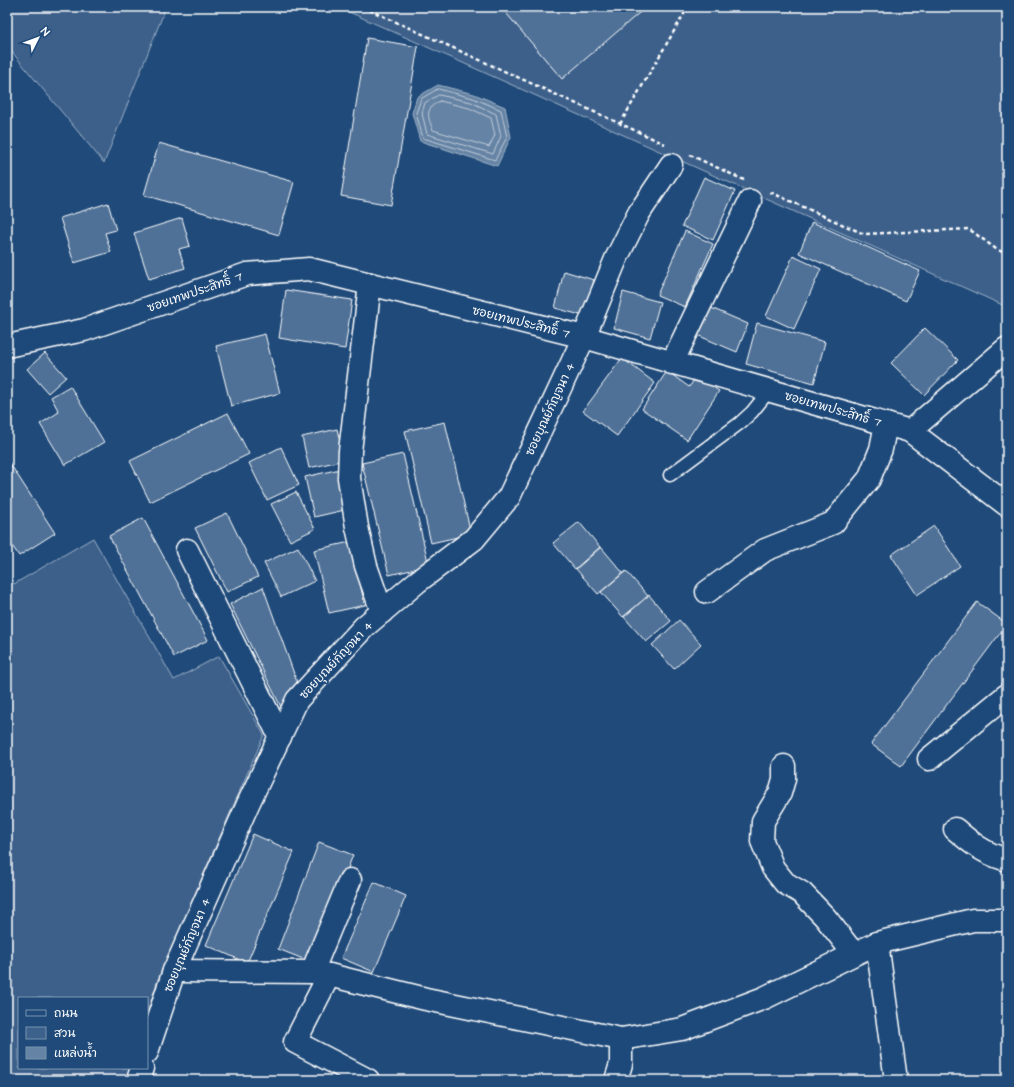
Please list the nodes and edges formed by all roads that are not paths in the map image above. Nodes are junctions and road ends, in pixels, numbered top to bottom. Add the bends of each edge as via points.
1 (675, 155) road end
2 (754, 191) road end
3 (370, 284) junction
4 (584, 337) junction
5 (7, 346) edge
6 (1007, 348) edge
7 (672, 363) junction
8 (769, 391) junction
9 (886, 424) junction
10 (910, 432) junction
11 (670, 475) dead end
12 (1007, 505) edge
13 (187, 550) dead end
14 (707, 592) dead end
15 (382, 612) junction
16 (1007, 695) edge
17 (280, 737) junction
18 (929, 759) dead end
19 (784, 766) dead end
20 (955, 830) dead end
21 (1007, 857) edge
22 (350, 880) dead end
23 (1007, 920) edge
24 (876, 942) junction
25 (854, 954) junction
26 (174, 971) junction
27 (321, 973) junction
28 (621, 1039) junction
29 (148, 1049) edge
30 (142, 1069) edge
31 (138, 1080) edge
32 (368, 1080) edge
33 (616, 1080) edge
34 (896, 1080) edge

1 - 4 street, ซอยบุณย์กัญจนา 4 via 639,213 616,259
2 - 7 street
3 - 4 street, ซอยเทพประสิทธิ์ 7
3 - 5 street, ซอยเทพประสิทธิ์ 7 via 309,269 247,274 84,330
3 - 15 street via 349,478 366,566
4 - 7 street, ซอยเทพประสิทธิ์ 7
4 - 15 street, ซอยบุณย์กัญจนา 4 via 509,497 474,539
6 - 10 street
7 - 8 street, ซอยเทพประสิทธิ์ 7
8 - 9 street, ซอยเทพประสิทธิ์ 7
8 - 11 lane via 740,423
9 - 10 street, ซอยเทพประสิทธิ์ 7
9 - 14 street via 870,479 834,523 765,550
10 - 12 street, ซอยเทพประสิทธิ์ 7
13 - 17 street
15 - 17 street, ซอยบุณย์กัญจนา 4 via 364,627 297,700
16 - 18 street
17 - 26 street, ซอยบุณย์กัญจนา 4
19 - 25 street via 780,793 763,820 762,841 773,868 785,883 807,898
20 - 21 street via 991,855 1004,859
22 - 27 street
23 - 24 street via 973,920
24 - 25 street
24 - 34 street
25 - 28 street via 764,998 682,1029
26 - 27 street
26 - 29 street, ซอยบุณย์กัญจนา 4
27 - 28 street via 426,999
27 - 32 street via 295,1042
28 - 33 street via 621,1064
30 - 31 street

